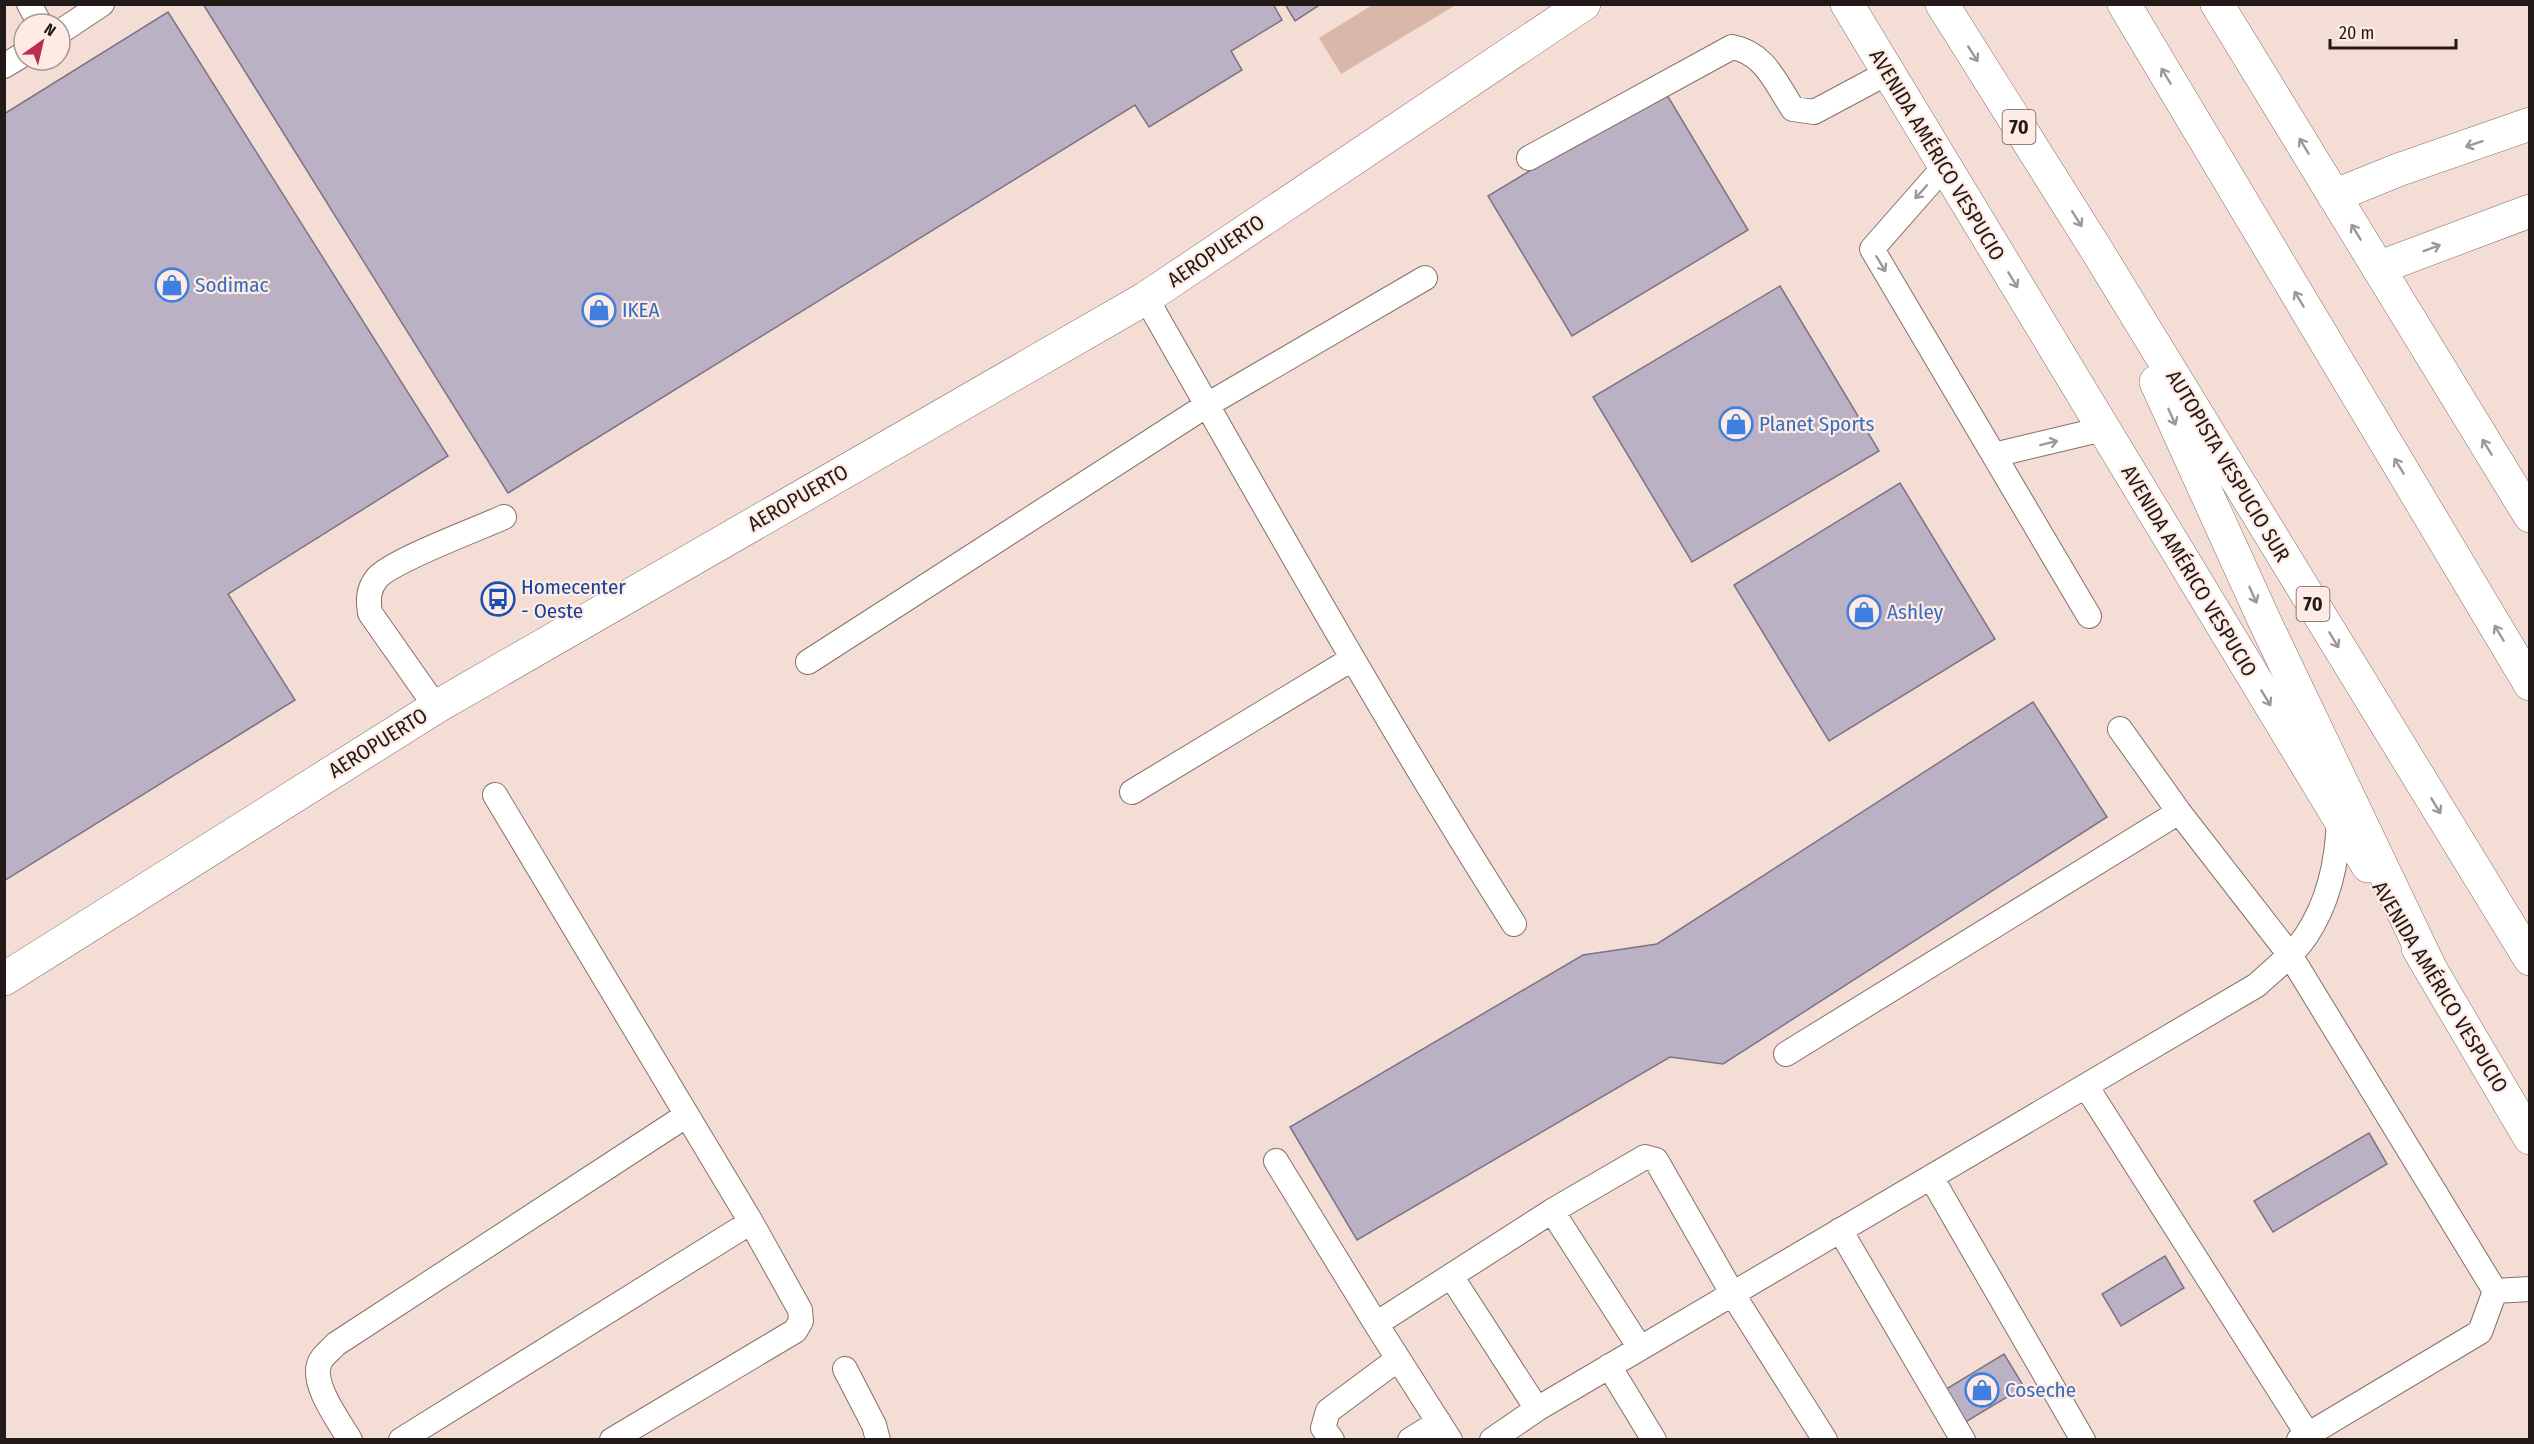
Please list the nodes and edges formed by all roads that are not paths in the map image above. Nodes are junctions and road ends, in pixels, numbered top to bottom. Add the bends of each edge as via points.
1 (102, 4) edge
2 (1584, 4) edge
3 (1846, 4) edge
4 (1942, 4) edge
5 (2124, 4) edge
6 (2217, 4) edge
7 (72, 24) edge
8 (1887, 73) junction
9 (2529, 124) edge
10 (1529, 158) dead end
11 (1944, 167) junction
12 (2334, 196) junction
13 (2529, 211) edge
14 (2096, 249) junction
15 (2378, 268) junction
16 (1425, 278) dead end
17 (1146, 298) junction
18 (1207, 405) junction
19 (2103, 429) junction
20 (1994, 455) junction
21 (2526, 504) edge
22 (504, 517) dead end
23 (2089, 616) dead end
24 (1353, 659) junction
25 (808, 662) dead end
26 (2529, 684) edge
27 (436, 706) junction
28 (2120, 729) dead end
29 (1132, 792) dead end
30 (495, 795) dead end
31 (2179, 812) junction
32 (2338, 817) junction
33 (1514, 924) dead end
34 (2290, 955) junction
35 (2529, 959) edge
36 (2432, 972) junction
37 (4, 979) edge
38 (1786, 1054) dead end
39 (2086, 1086) junction
40 (687, 1115) junction
41 (2529, 1138) edge
42 (1276, 1161) dead end
43 (1931, 1177) junction
44 (1552, 1211) junction
45 (751, 1222) junction
46 (1840, 1230) junction
47 (1450, 1276) junction
48 (2529, 1289) edge
49 (2495, 1291) junction
50 (1732, 1293) junction
51 (1376, 1324) junction
52 (1640, 1348) junction
53 (1398, 1359) junction
54 (1609, 1366) junction
55 (845, 1369) dead end
56 (1537, 1409) junction
57 (1444, 1431) edge
58 (2303, 1437) edge
59 (350, 1440) edge
60 (401, 1440) edge
61 (612, 1440) edge
62 (878, 1440) edge
63 (1332, 1440) edge
64 (1410, 1440) edge
65 (1492, 1440) edge
66 (1654, 1440) edge
67 (1825, 1440) edge
68 (1963, 1440) edge
69 (2083, 1440) edge

1 - 7 lane
2 - 17 main road, AEROPUERTO
3 - 8 main road, AVENIDA AMÉRICO VESPUCIO
4 -> 14 main road, AUTOPISTA VESPUCIO SUR / 70
26 -> 5 main road
12 -> 6 main road
8 - 10 lane via 1814,112 1793,109 1760,59 1748,50 1732,47
8 - 11 main road, AVENIDA AMÉRICO VESPUCIO
9 -> 12 main road
11 -> 19 main road, AVENIDA AMÉRICO VESPUCIO
11 -> 20 lane via 1872,249
15 -> 12 main road
15 -> 13 main road
14 -> 35 main road, AUTOPISTA VESPUCIO SUR / 70
14 -> 36 main road via 2270,633
21 -> 15 main road
16 - 18 lane
17 - 18 lane
17 - 27 main road, AEROPUERTO
18 - 24 lane
18 - 25 lane
20 -> 19 lane
19 -> 32 main road, AVENIDA AMÉRICO VESPUCIO
20 - 23 lane
22 - 27 lane via 403,561 378,577 368,596 370,613
24 - 29 lane
24 - 33 lane
27 - 37 main road, AEROPUERTO
28 - 31 lane
30 - 40 lane
31 - 34 lane
31 - 38 lane
32 - 34 lane via 2332,879 2306,937
32 - 36 main road, AVENIDA AMÉRICO VESPUCIO
34 - 39 lane via 2257,985
34 - 49 lane
36 - 41 main road, AVENIDA AMÉRICO VESPUCIO
39 - 43 lane
39 - 58 lane
40 - 45 lane
40 - 59 lane via 336,1344 321,1359 317,1370 320,1385
42 - 51 lane
43 - 46 lane
43 - 69 lane
44 - 47 lane
44 - 50 lane via 1645,1157 1656,1160
44 - 52 lane
45 - 60 lane
45 - 61 lane via 800,1310 801,1321 795,1331
46 - 50 lane
46 - 68 lane
47 - 51 lane
47 - 56 lane
48 - 49 lane
49 - 58 lane via 2480,1332
50 - 52 lane
50 - 67 lane
51 - 53 lane
52 - 54 lane
53 - 57 lane
53 - 63 lane via 1328,1411 1323,1428
54 - 56 lane
54 - 66 lane
55 - 62 lane
56 - 65 lane
57 - 64 lane

